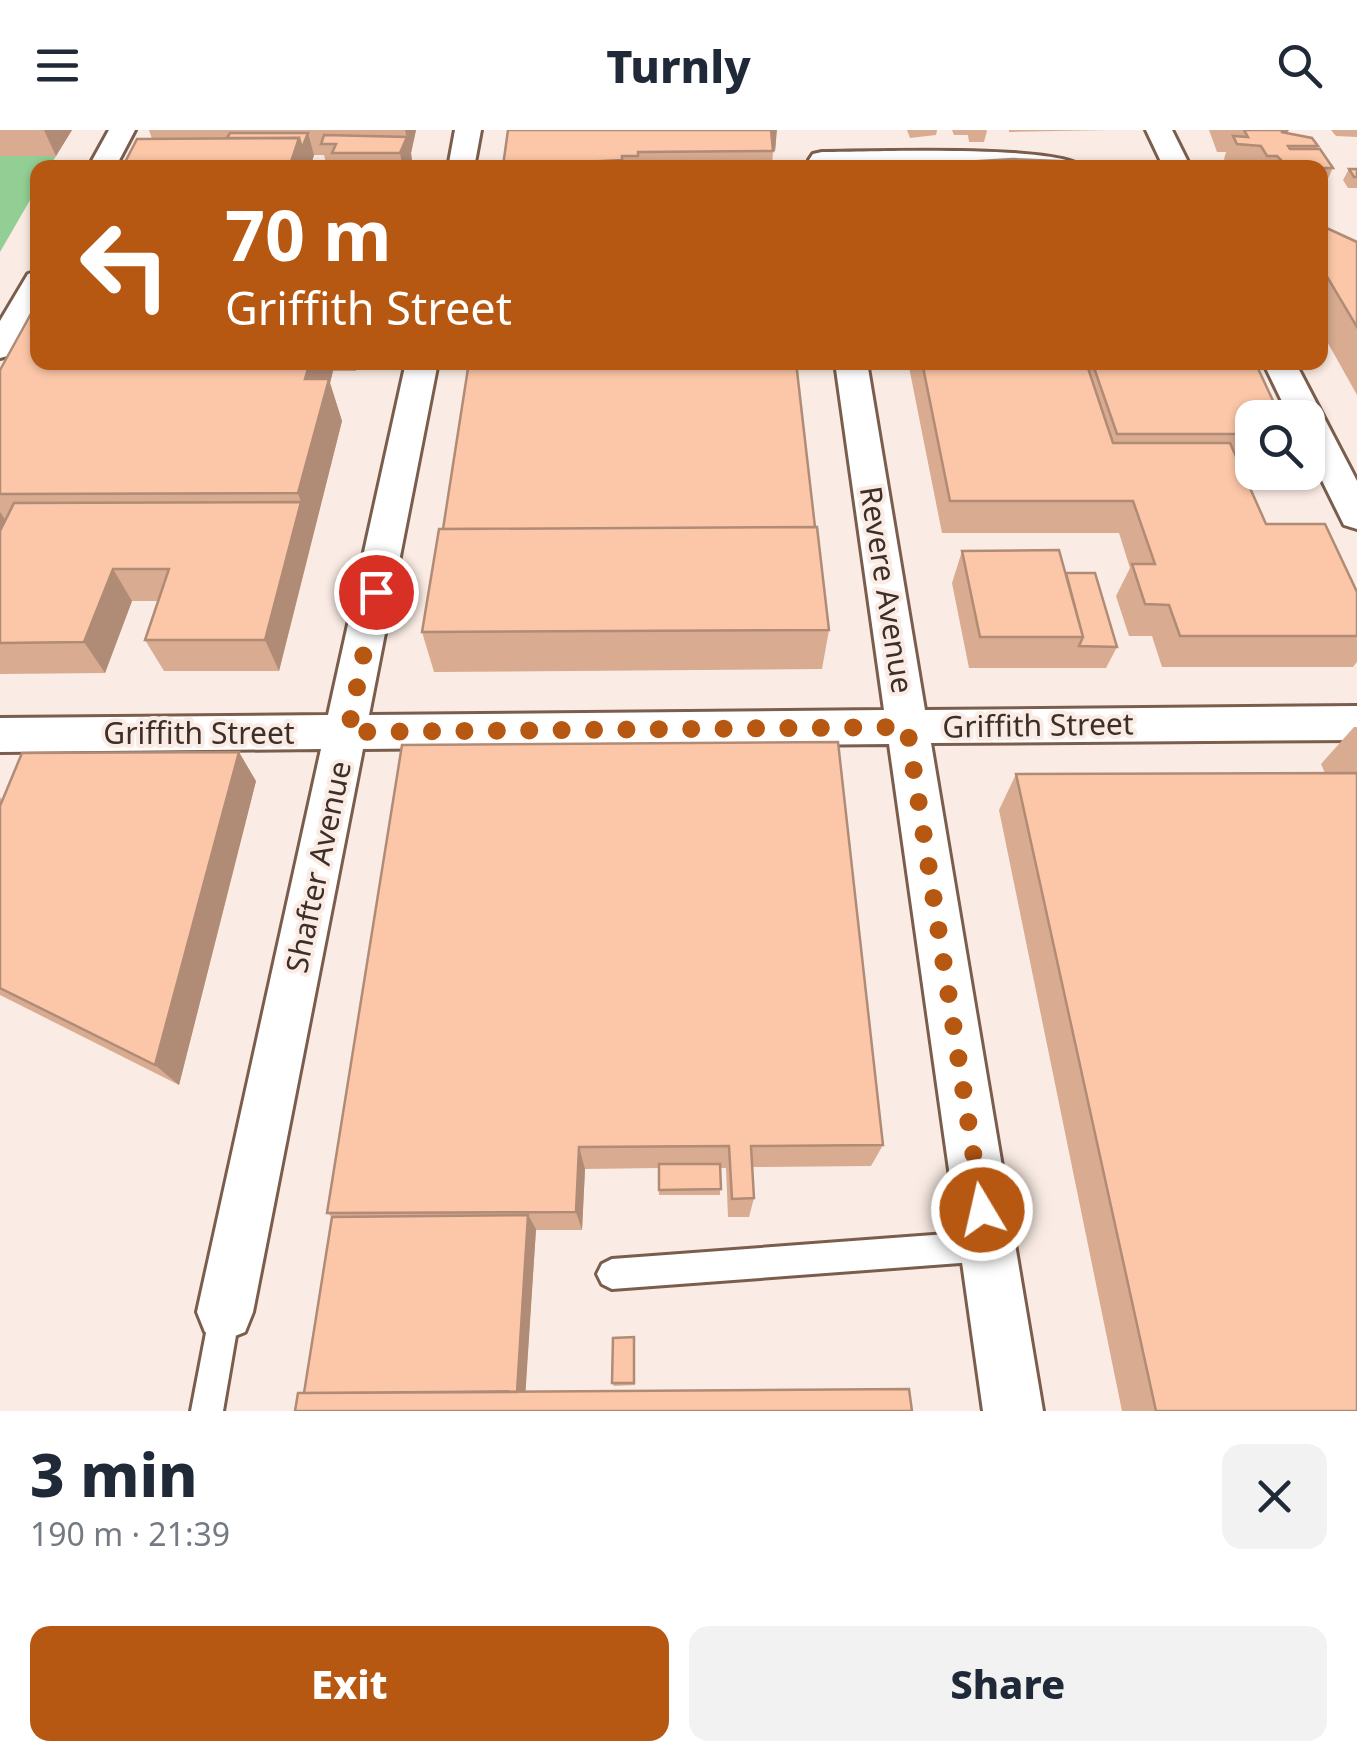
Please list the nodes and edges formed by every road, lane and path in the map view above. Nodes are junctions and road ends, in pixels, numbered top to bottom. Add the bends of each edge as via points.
1 (122, 130) edge
2 (468, 130) edge
3 (816, 130) edge
4 (1159, 130) edge
5 (105, 160) edge
6 (462, 160) edge
7 (821, 160) edge
8 (1174, 160) edge
9 (30, 294) edge
10 (0, 348) edge
11 (420, 370) edge
12 (852, 370) edge
13 (1282, 370) edge
14 (1298, 400) edge
15 (1325, 453) edge
16 (1357, 516) edge
17 (1357, 723) edge
18 (907, 727) junction
19 (348, 732) junction
20 (0, 736) edge
21 (987, 1246) junction
22 (612, 1274) dead end
23 (225, 1312) joint
24 (208, 1411) edge
25 (1013, 1411) edge

1 - 5 street
2 - 6 street
3 - 7 street
4 - 8 street
9 - 10 street
11 - 19 street, Shafter Avenue
12 - 18 street, Revere Avenue
13 - 14 street
15 - 16 street
17 - 18 street, Griffith Street
18 - 19 street, Griffith Street
18 - 21 street, Revere Avenue
19 - 20 street, Griffith Street
19 - 23 street, Shafter Avenue
21 - 22 lane
21 - 25 street, Revere Avenue
23 - 24 lane

